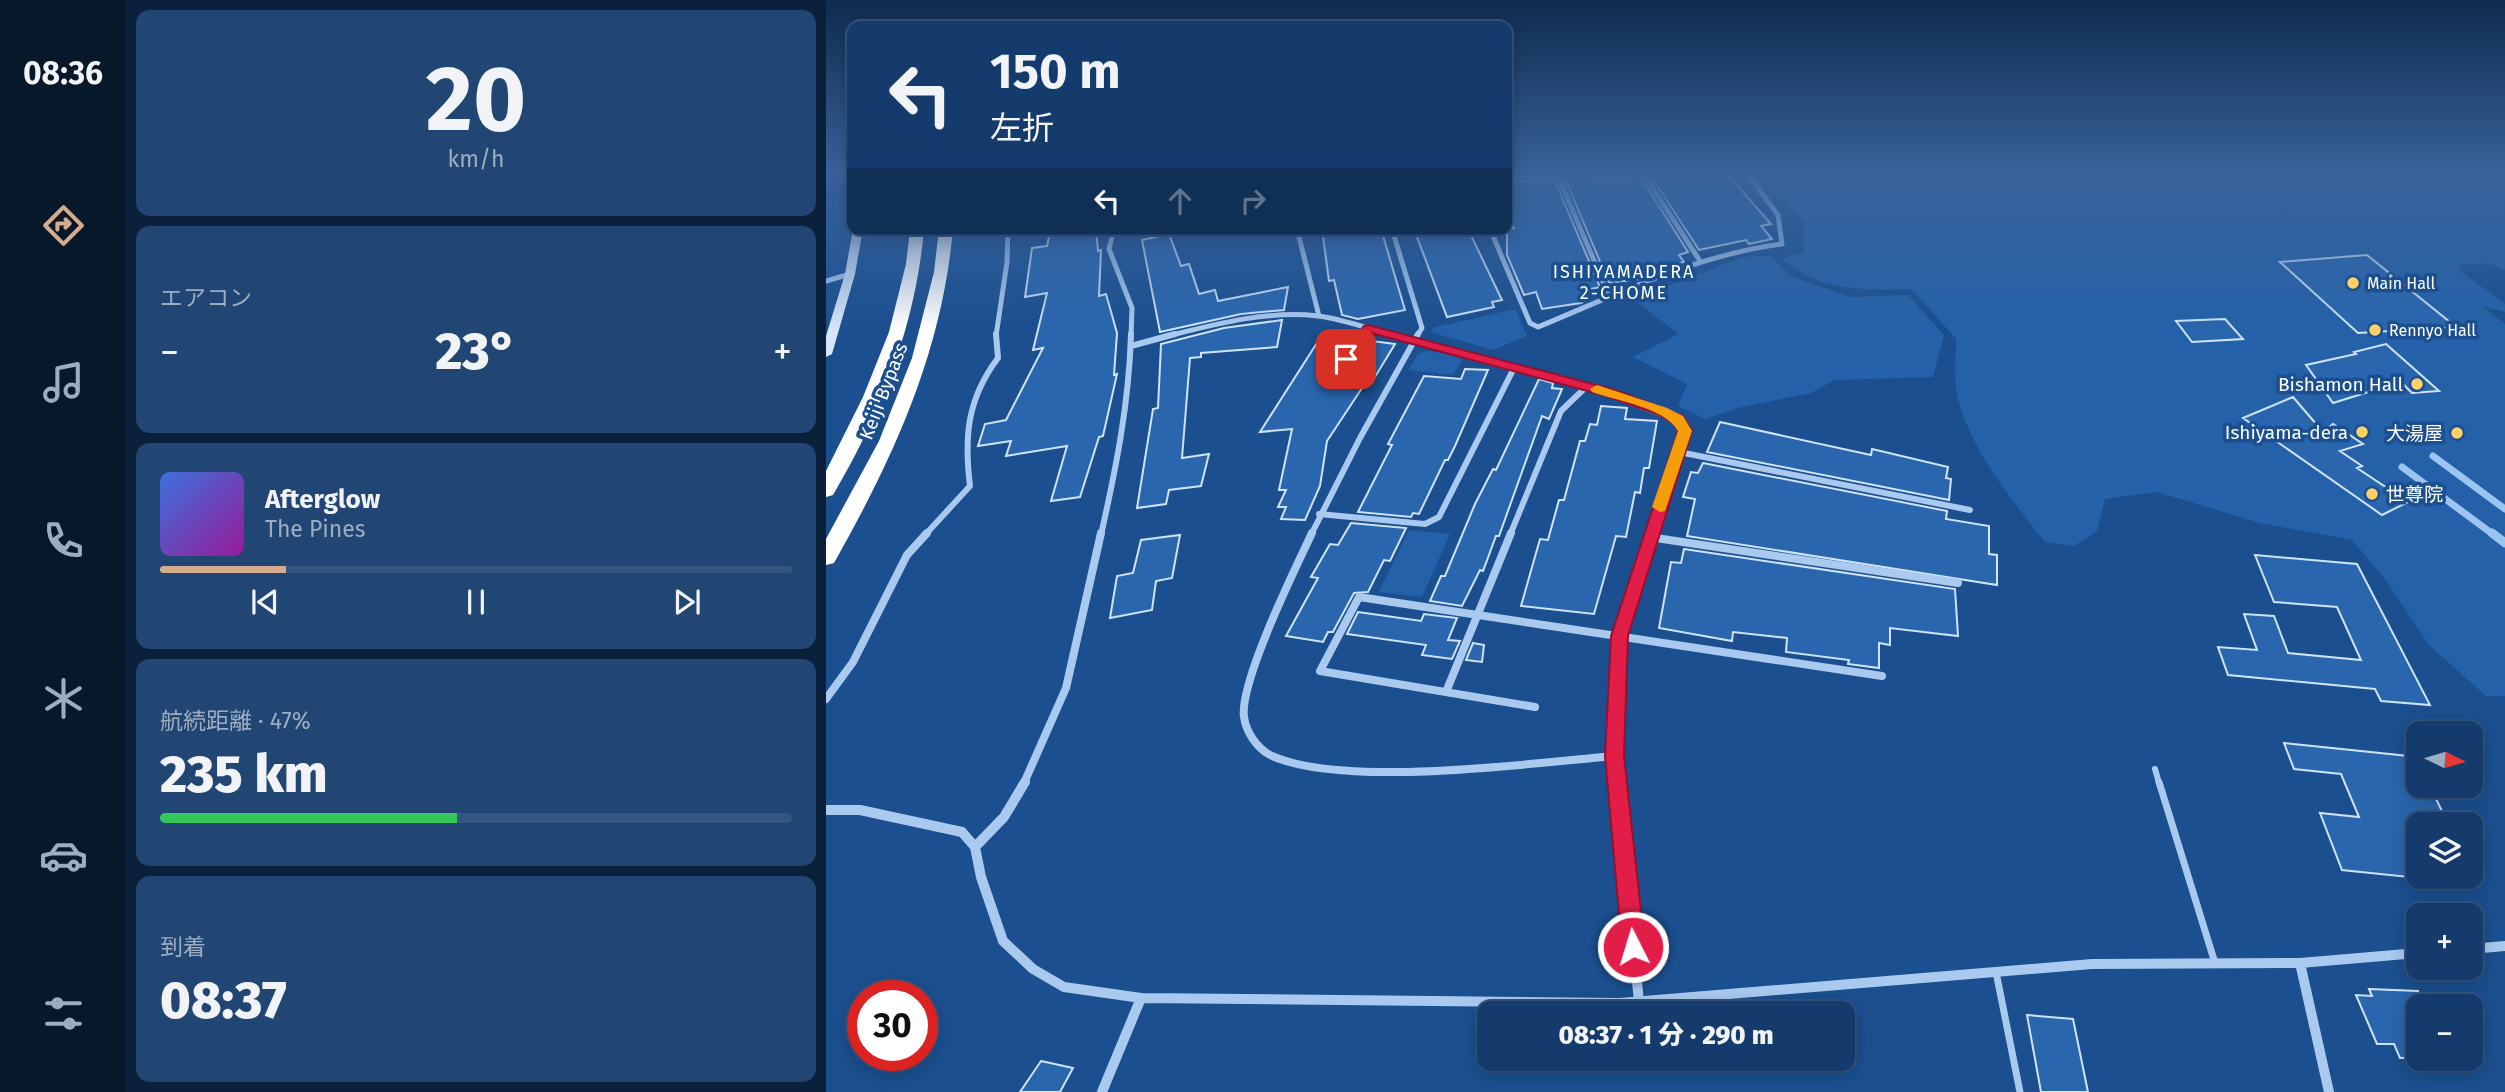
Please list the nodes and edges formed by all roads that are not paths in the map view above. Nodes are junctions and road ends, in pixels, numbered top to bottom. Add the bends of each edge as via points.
1 (1580, 227) edge
2 (1678, 227) edge
3 (1784, 227) edge
4 (857, 235) edge
5 (916, 235) edge
6 (945, 235) edge
7 (1008, 235) edge
8 (1113, 235) edge
9 (1299, 235) edge
10 (1394, 235) edge
11 (1493, 235) edge
12 (1700, 261) junction
13 (850, 274) junction
14 (826, 281) edge
15 (1610, 298) junction
16 (1319, 316) junction
17 (1368, 328) junction
18 (1415, 340) junction
19 (1131, 346) junction
20 (826, 354) edge
21 (1346, 359) dead end
22 (1514, 368) junction
23 (1587, 386) junction
24 (1678, 452) junction
25 (826, 489) edge
26 (1970, 510) dead end
27 (1319, 514) junction
28 (1649, 537) junction
29 (826, 557) edge
30 (1958, 583) dead end
31 (1477, 615) junction
32 (1620, 636) junction
33 (1882, 676) dead end
34 (1446, 692) junction
35 (826, 699) edge
36 (1535, 707) dead end
37 (1615, 756) junction
38 (2155, 769) dead end
39 (826, 810) edge
40 (975, 847) junction
41 (2505, 946) edge
42 (2483, 948) edge
43 (2406, 954) edge
44 (2215, 963) junction
45 (2300, 963) junction
46 (1996, 970) junction
47 (1141, 998) junction
48 (1514, 1001) edge
49 (1639, 1001) edge
50 (1650, 1001) edge
51 (1102, 1092) edge
52 (2020, 1092) edge
53 (2329, 1092) edge

1 - 15 street
2 - 12 street
3 - 12 street via 1782,244
4 - 13 main road
5 - 25 highway, Keiji Bypass via 896,336 854,437
6 - 29 highway, Keiji Bypass via 937,302 917,368 884,450
7 - 35 street via 1006,276 994,341 998,358 983,377 965,446 970,486 906,555 853,662
8 - 19 street via 1110,249 1132,308
9 - 16 street
10 - 18 street via 1422,328
11 - 15 street via 1530,323 1538,327 1550,324
12 - 15 street
13 - 14 street
13 - 20 main road
16 - 17 street
16 - 19 street via 1241,319
17 - 18 street
17 - 21 street
18 - 22 street
18 - 27 street
19 - 40 street via 1122,440 1066,688 1018,796
22 - 23 street
22 - 27 street via 1440,517 1425,524
23 - 24 street via 1678,420 1685,431
23 - 31 street via 1562,411
24 - 26 street
24 - 28 street
27 - 37 street via 1251,676 1243,711 1250,737 1270,756 1310,767 1363,769
28 - 30 street
28 - 32 street
31 - 32 street
31 - 34 street
31 - 34 street via 1359,597 1320,671
32 - 33 street
32 - 37 street
34 - 36 street
37 - 49 street
38 - 44 lane
39 - 40 street via 860,810 962,832
40 - 47 street via 1003,941 1033,970 1064,987
41 - 42 street
43 - 45 street
44 - 45 street
44 - 46 street
45 - 53 street
46 - 50 street
46 - 52 lane
47 - 48 street
47 - 51 street

